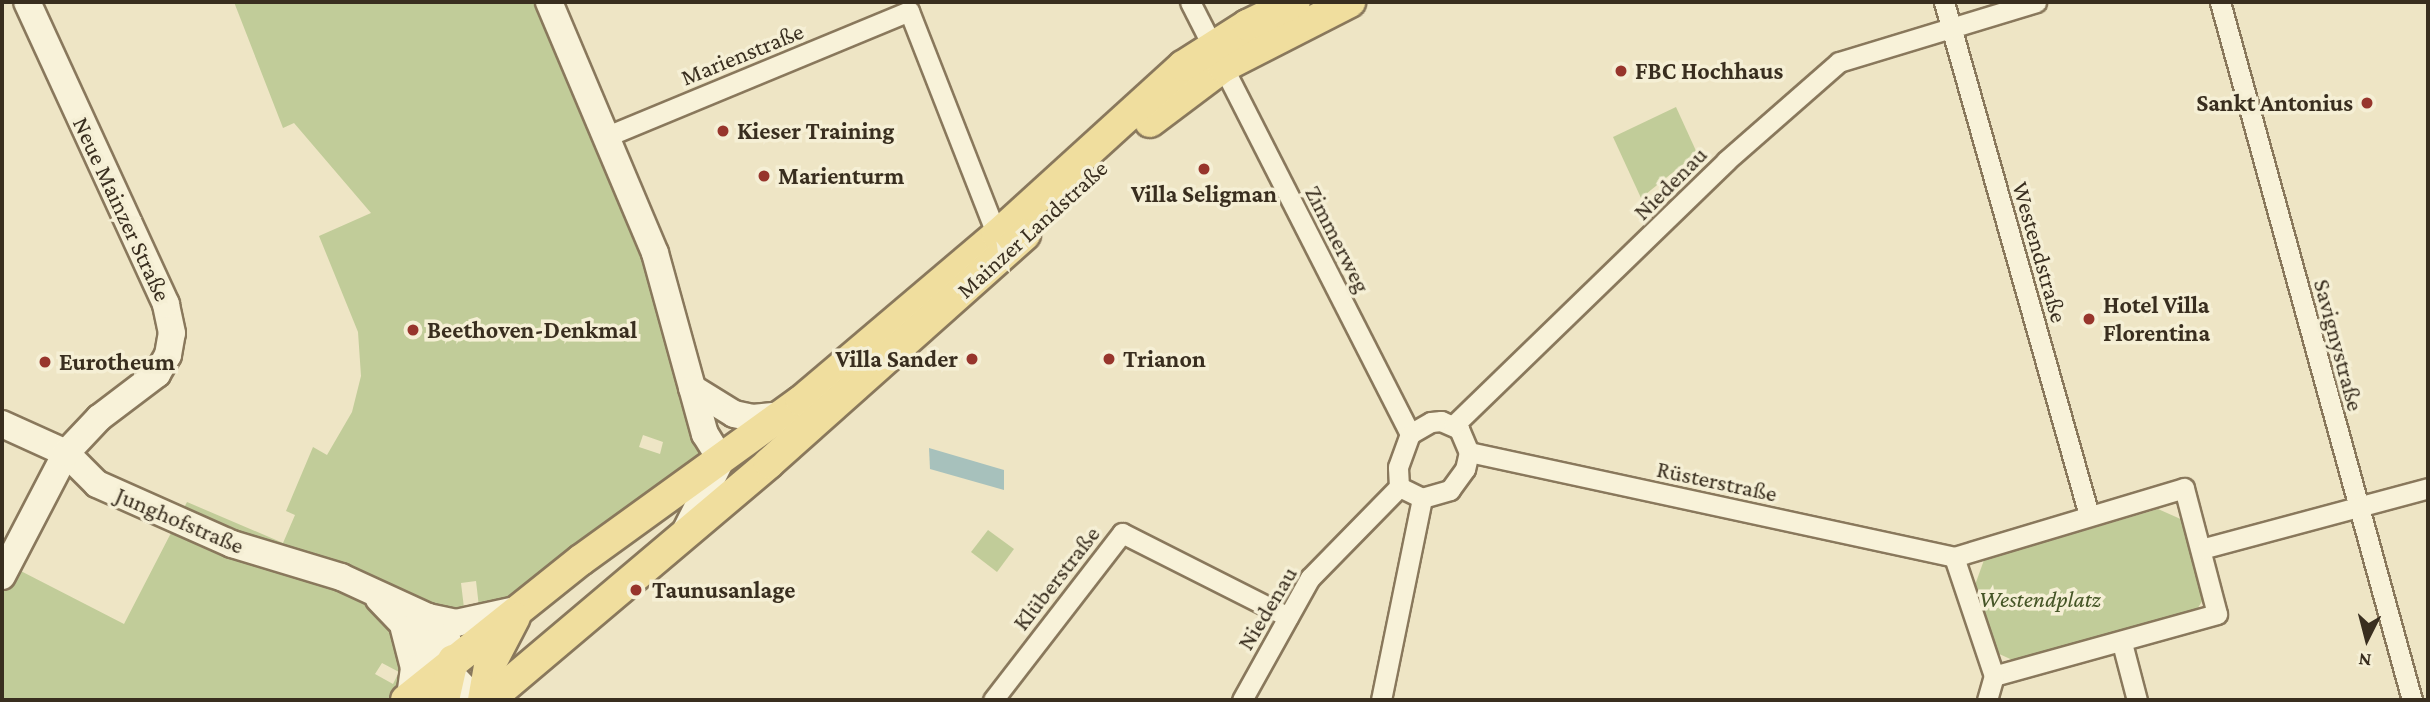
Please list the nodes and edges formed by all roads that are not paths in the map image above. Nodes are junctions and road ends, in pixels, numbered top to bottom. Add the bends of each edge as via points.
1 (27, 2) edge
2 (1190, 2) edge
3 (1295, 2) edge
4 (1350, 2) edge
5 (1944, 2) edge
6 (2036, 2) edge
7 (2220, 2) edge
8 (555, 4) edge
9 (1951, 26) junction
10 (1218, 57) junction
11 (606, 137) junction
12 (997, 235) junction
13 (692, 388) junction
14 (783, 415) junction
15 (2, 424) edge
16 (1454, 425) junction
17 (1410, 434) junction
18 (1469, 452) junction
19 (66, 453) junction
20 (721, 460) junction
21 (769, 463) junction
22 (1399, 487) junction
23 (2428, 488) edge
24 (1422, 498) junction
25 (2358, 506) junction
26 (2089, 515) junction
27 (685, 530) junction
28 (2201, 549) junction
29 (1954, 556) junction
30 (2, 576) edge
31 (371, 590) junction
32 (520, 608) junction
33 (428, 617) junction
34 (1288, 617) junction
35 (404, 627) junction
36 (2122, 643) junction
37 (449, 674) edge
38 (1994, 677) junction
39 (489, 692) edge
40 (408, 699) edge
41 (993, 700) edge
42 (1242, 700) edge
43 (1381, 700) edge
44 (1987, 700) edge
45 (2137, 700) edge
46 (2412, 700) edge

1 - 19 main road, Neue Mainzer Straße via 172,325 162,368 99,418
2 - 10 street, Zimmerweg
3 - 10 main road, Mainzer Landstraße
4 - 10 main road, Mainzer Landstraße
5 - 9 street, Westendstraße
6 - 9 street, Niedenau
7 - 25 street, Savignystraße
8 - 11 main road
9 - 16 street, Niedenau via 1839,61 1726,161
9 - 26 street, Westendstraße
10 - 12 main road, Mainzer Landstraße via 1183,66
10 - 17 street, Zimmerweg
10 - 21 main road, Mainzer Landstraße
11 - 12 street, Marienstraße via 909,11
11 - 13 main road via 655,253
12 - 14 main road, Mainzer Landstraße
13 - 14 main road via 734,414 753,418
13 - 20 main road via 705,434
14 - 20 main road, Mainzer Landstraße
15 - 19 main road, Junghofstraße
16 - 17 street via 1431,422
16 - 18 street via 1464,435
17 - 22 street via 1400,454
18 - 24 street via 1465,469 1450,490
18 - 29 street, Rüsterstraße
19 - 30 main road, Neue Mainzer Straße
19 - 31 main road, Junghofstraße via 97,484 232,544
20 - 21 main road via 740,466
20 - 27 main road
20 - 32 main road
21 - 27 main road, Mainzer Landstraße
22 - 24 street
22 - 34 street, Niedenau via 1310,578
23 - 25 street
24 - 43 street
25 - 28 street
25 - 46 street, Savignystraße
26 - 28 street via 2184,488
26 - 29 street
27 - 39 main road
28 - 36 street via 2217,614
29 - 38 street
31 - 33 main road, Junghofstraße
31 - 35 main road, Junghofstraße
32 - 33 main road via 456,623
32 - 37 main road
32 - 39 main road
33 - 37 main road, Junghofstraße via 448,642
34 - 41 street, Klüberstraße via 1122,533
34 - 42 street, Niedenau
35 - 37 main road, Junghofstraße
35 - 40 main road via 414,668
36 - 38 street
36 - 45 street
37 - 39 main road
37 - 40 main road
38 - 44 street

